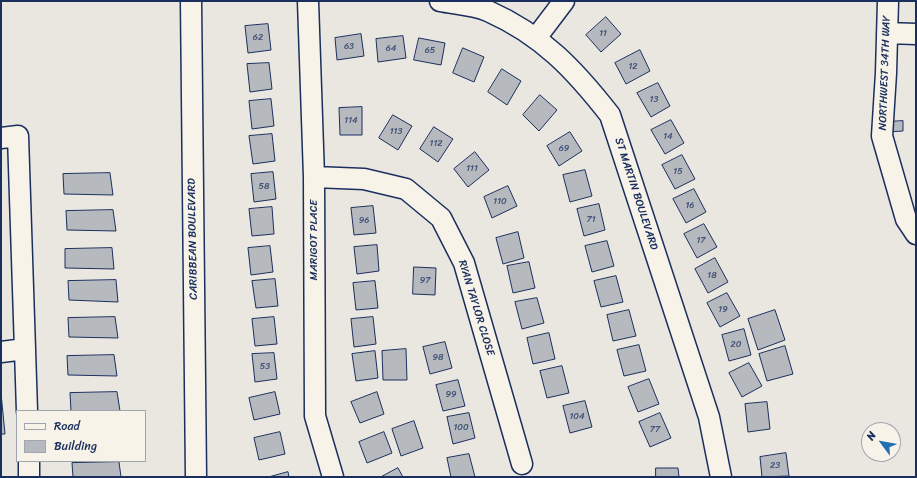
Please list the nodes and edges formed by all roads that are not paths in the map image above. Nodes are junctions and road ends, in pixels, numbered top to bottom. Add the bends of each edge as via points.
1 (190, 1) edge
2 (308, 1) edge
3 (440, 1) edge
4 (564, 1) edge
5 (888, 1) edge
6 (887, 33) junction
7 (916, 34) edge
8 (536, 38) junction
9 (1, 138) edge
10 (314, 177) junction
11 (916, 234) edge
12 (25, 349) junction
13 (1, 352) edge
14 (27, 410) edge
15 (29, 462) edge
16 (522, 464) dead end
17 (29, 477) edge
18 (196, 477) edge
19 (333, 477) edge
20 (721, 477) edge

1 - 18 street, CARIBBEAN BOULEVARD
2 - 10 street, MARIGOT PLACE
3 - 8 street, ST MARTIN BOULEVARD via 487,10
4 - 8 street
5 - 6 street, NORTHWEST 34TH WAY
6 - 7 street
6 - 11 street, NORTHWEST 34TH WAY via 882,136 906,219
8 - 20 street, ST MARTIN BOULEVARD via 566,62 610,115 709,417
9 - 12 street via 18,136
10 - 16 street, RYAN TAYLOR CLOSE via 364,179 406,189 441,218 464,264
10 - 19 street, MARIGOT PLACE via 315,416
12 - 13 street
12 - 14 street
15 - 17 street

